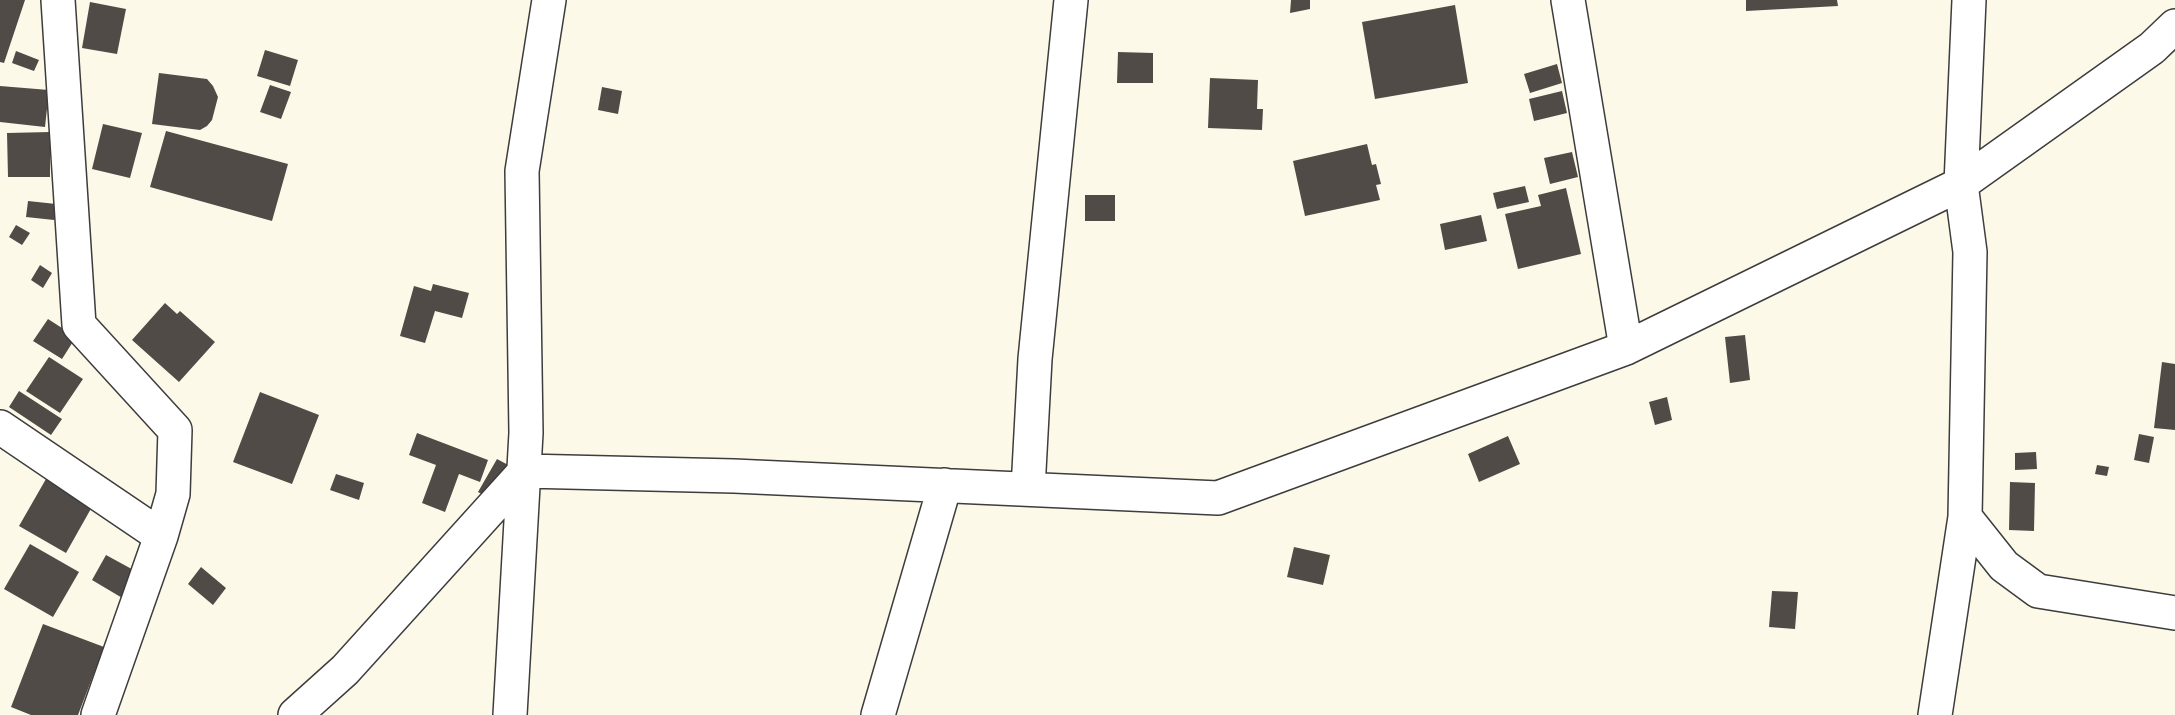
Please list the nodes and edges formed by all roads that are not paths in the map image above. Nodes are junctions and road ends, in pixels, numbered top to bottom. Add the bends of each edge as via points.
1 (58, 0) edge
2 (550, 0) edge
3 (1071, 0) edge
4 (1568, 0) edge
5 (1969, 0) edge
6 (2175, 26) edge
7 (1961, 184) junction
8 (1626, 348) junction
9 (0, 427) edge
10 (525, 471) junction
11 (945, 485) junction
12 (1028, 489) junction
13 (1965, 517) junction
14 (161, 536) junction
15 (2175, 613) edge
16 (98, 715) edge
17 (295, 715) edge
18 (510, 715) edge
19 (878, 715) edge
20 (1935, 715) edge

1 - 14 street via 79,325 176,430 173,494
2 - 10 street via 522,171
3 - 12 street via 1035,359
4 - 8 street
5 - 7 street
6 - 7 street via 2152,48
7 - 8 street
7 - 13 street via 1970,252
8 - 12 street via 1218,498
9 - 14 street
10 - 11 street
10 - 17 street via 345,670
10 - 18 street
11 - 12 street
11 - 19 street
13 - 15 street via 2004,566 2038,591
13 - 20 street
14 - 16 street

